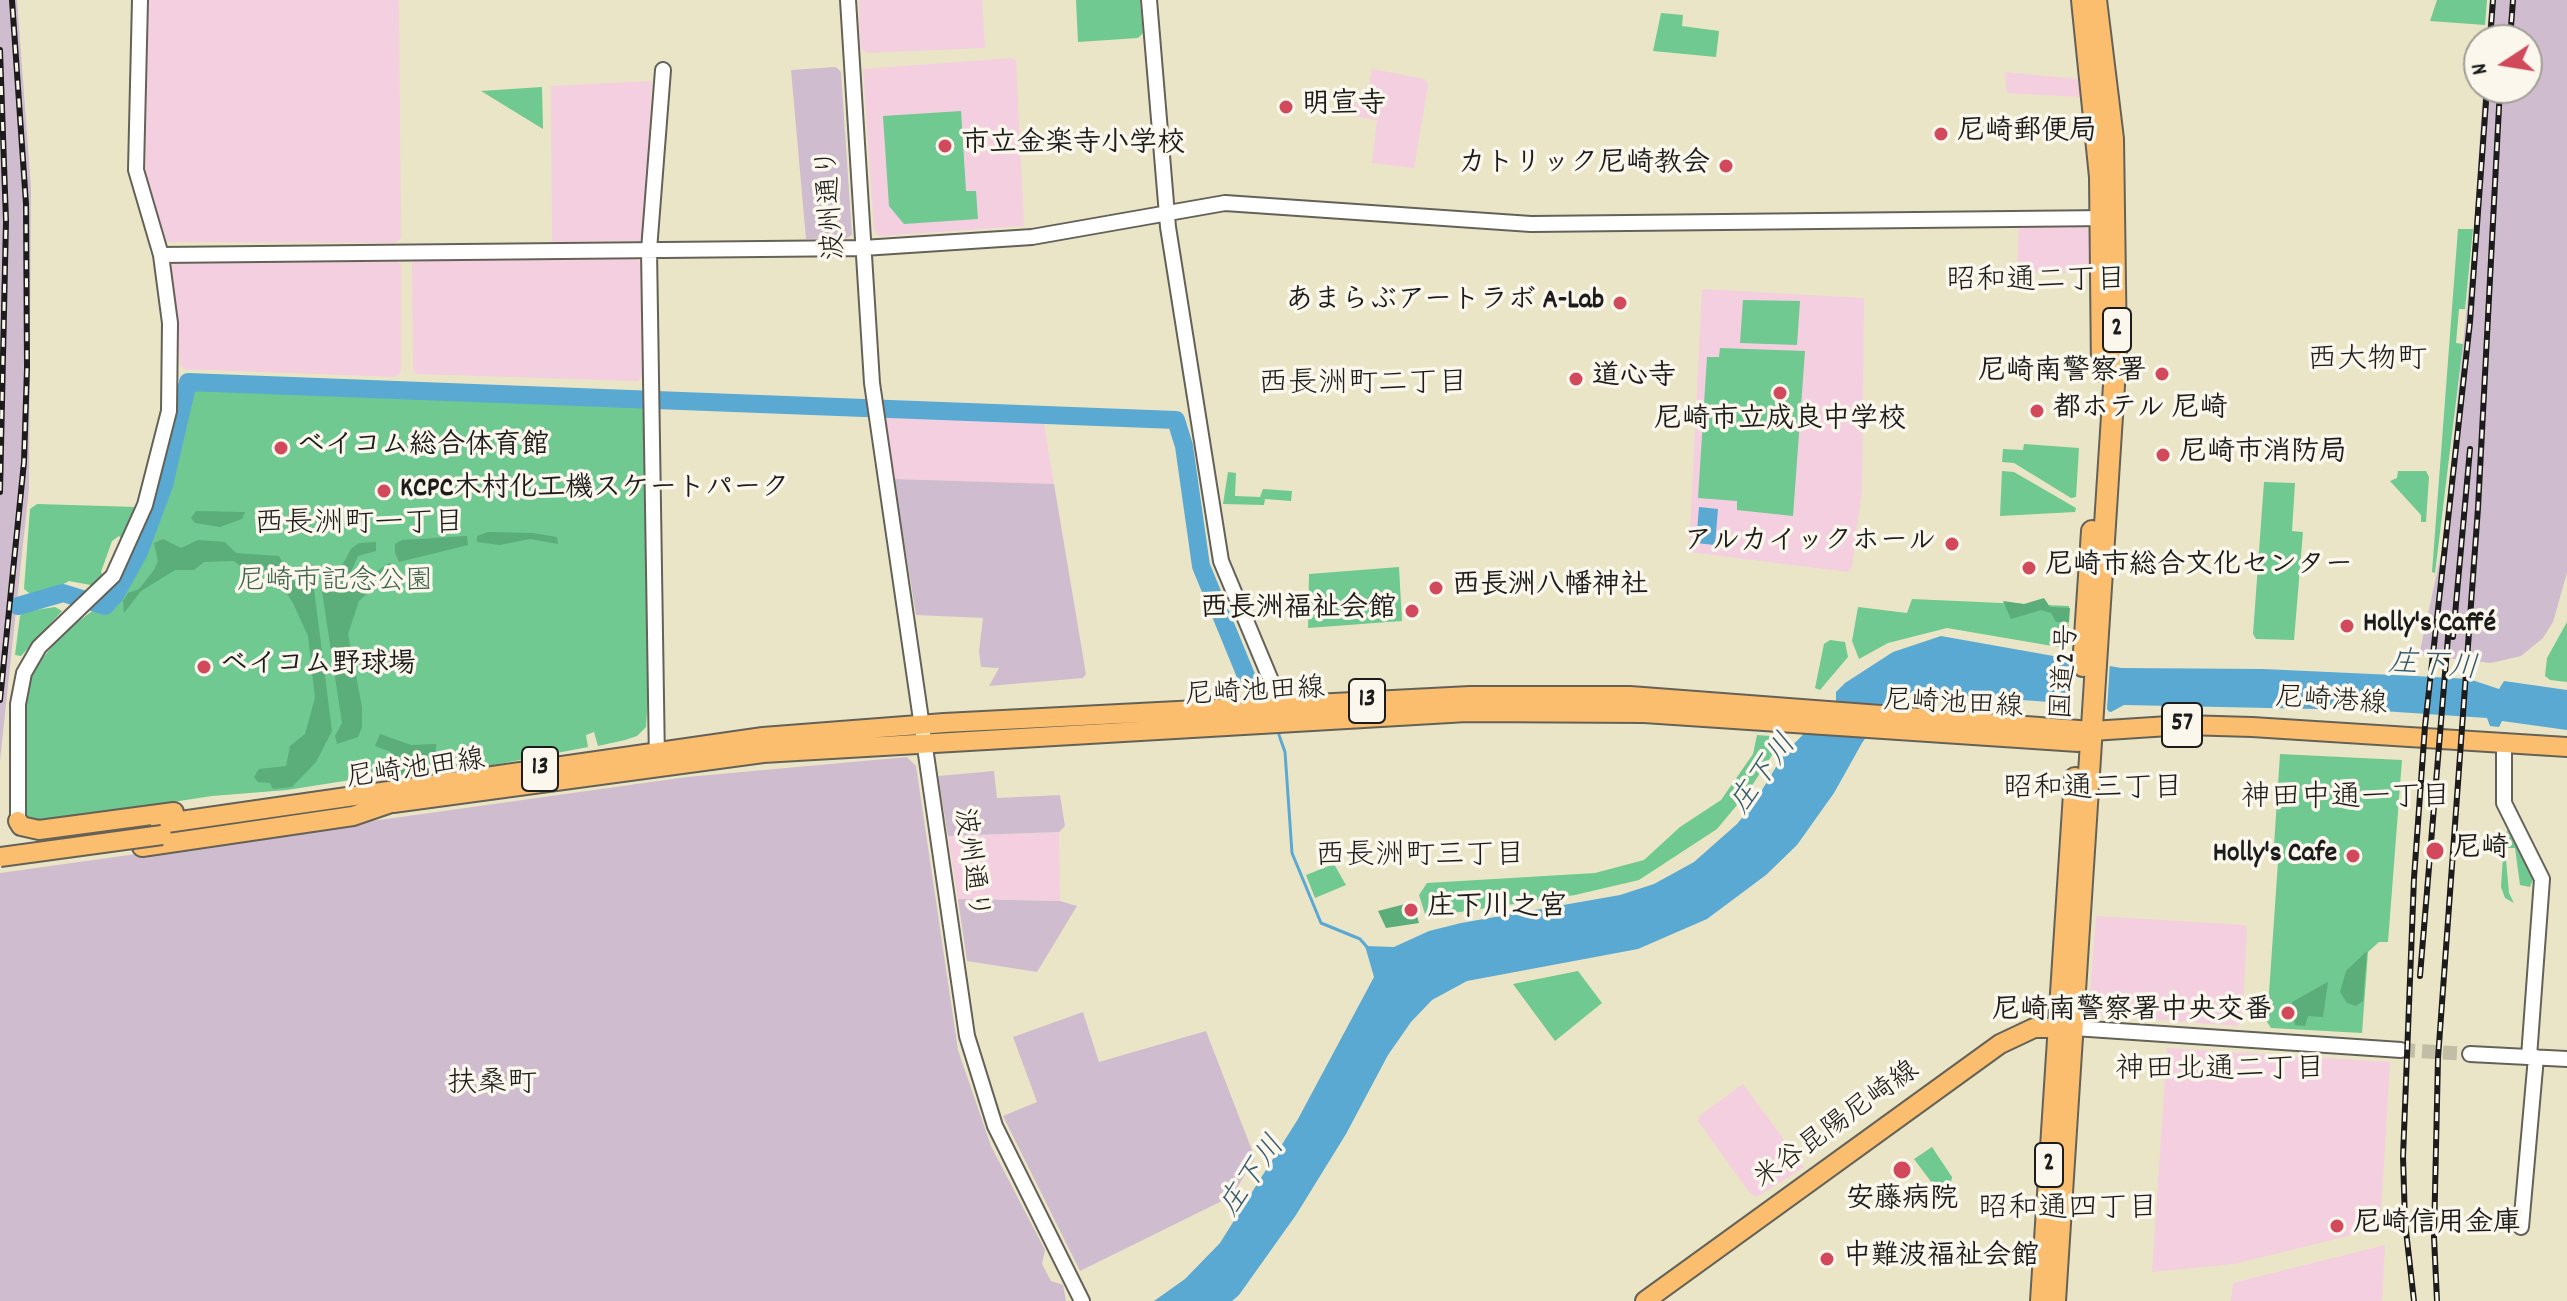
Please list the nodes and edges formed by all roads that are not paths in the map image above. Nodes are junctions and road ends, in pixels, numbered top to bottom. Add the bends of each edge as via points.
1 (140, 0) edge
2 (848, 0) edge
3 (1149, 0) edge
4 (2082, 0) edge
5 (2096, 0) edge
6 (663, 70) dead end
7 (1166, 212) junction
8 (2108, 218) junction
9 (863, 248) junction
10 (649, 250) junction
11 (161, 255) junction
12 (1284, 712) junction
13 (2084, 727) junction
14 (923, 734) junction
15 (2504, 746) junction
16 (2567, 747) edge
17 (657, 759) junction
18 (392, 797) junction
19 (18, 821) joint
20 (100, 821) junction
21 (161, 830) junction
22 (0, 846) edge
23 (0, 857) edge
24 (2067, 1028) junction
25 (2401, 1050) tunnel mouth
26 (2470, 1054) tunnel mouth
27 (2532, 1057) junction
28 (2567, 1059) edge
29 (2521, 1227) dead end
30 (1082, 1301) edge
31 (1645, 1301) edge
32 (2041, 1301) edge
33 (2055, 1301) edge

1 - 11 street via 136,170
2 - 9 street, 波州通り
3 - 7 street
4 - 8 highway, 国道2号 / 2
5 - 8 highway, 国道2号 / 2 via 2110,111
6 - 10 street
7 - 8 street via 1229,203 1531,224
7 - 9 street via 1032,237
7 - 12 street via 1221,561
8 - 13 highway, 国道2号 / 2
9 - 10 street
9 - 14 street, 波州通り via 875,409
10 - 11 street
10 - 17 street
11 - 19 street via 171,375 161,453 113,576 39,647 19,686
12 - 13 main road, 尼崎池田線 / 13 via 1470,696 1589,695 1879,724
12 - 14 main road, 尼崎池田線 / 13
13 - 15 main road, 尼崎港線 / 57 via 2252,727
13 - 24 highway, 国道2号 / 2
14 - 17 main road, 尼崎池田線 / 13 via 763,737
14 - 30 street, 波州通り via 971,1054 1002,1143
15 - 16 main road, 尼崎港線 / 57
15 - 27 street via 2504,803 2542,879
17 - 18 main road, 尼崎池田線 / 13
18 - 20 main road via 365,788
18 - 20 main road via 353,816 104,852
18 - 21 main road, 尼崎池田線 / 13
19 - 20 main road via 31,830
21 - 22 main road, 尼崎池田線 / 13
21 - 23 main road, 尼崎池田線 / 13, bridge
24 - 25 street
24 - 31 main road, 米谷昆陽尼崎線 via 2034,1028 2000,1044
24 - 32 highway, 国道2号 / 2
24 - 33 highway, 国道2号 / 2
26 - 27 street
27 - 28 street
27 - 29 street

